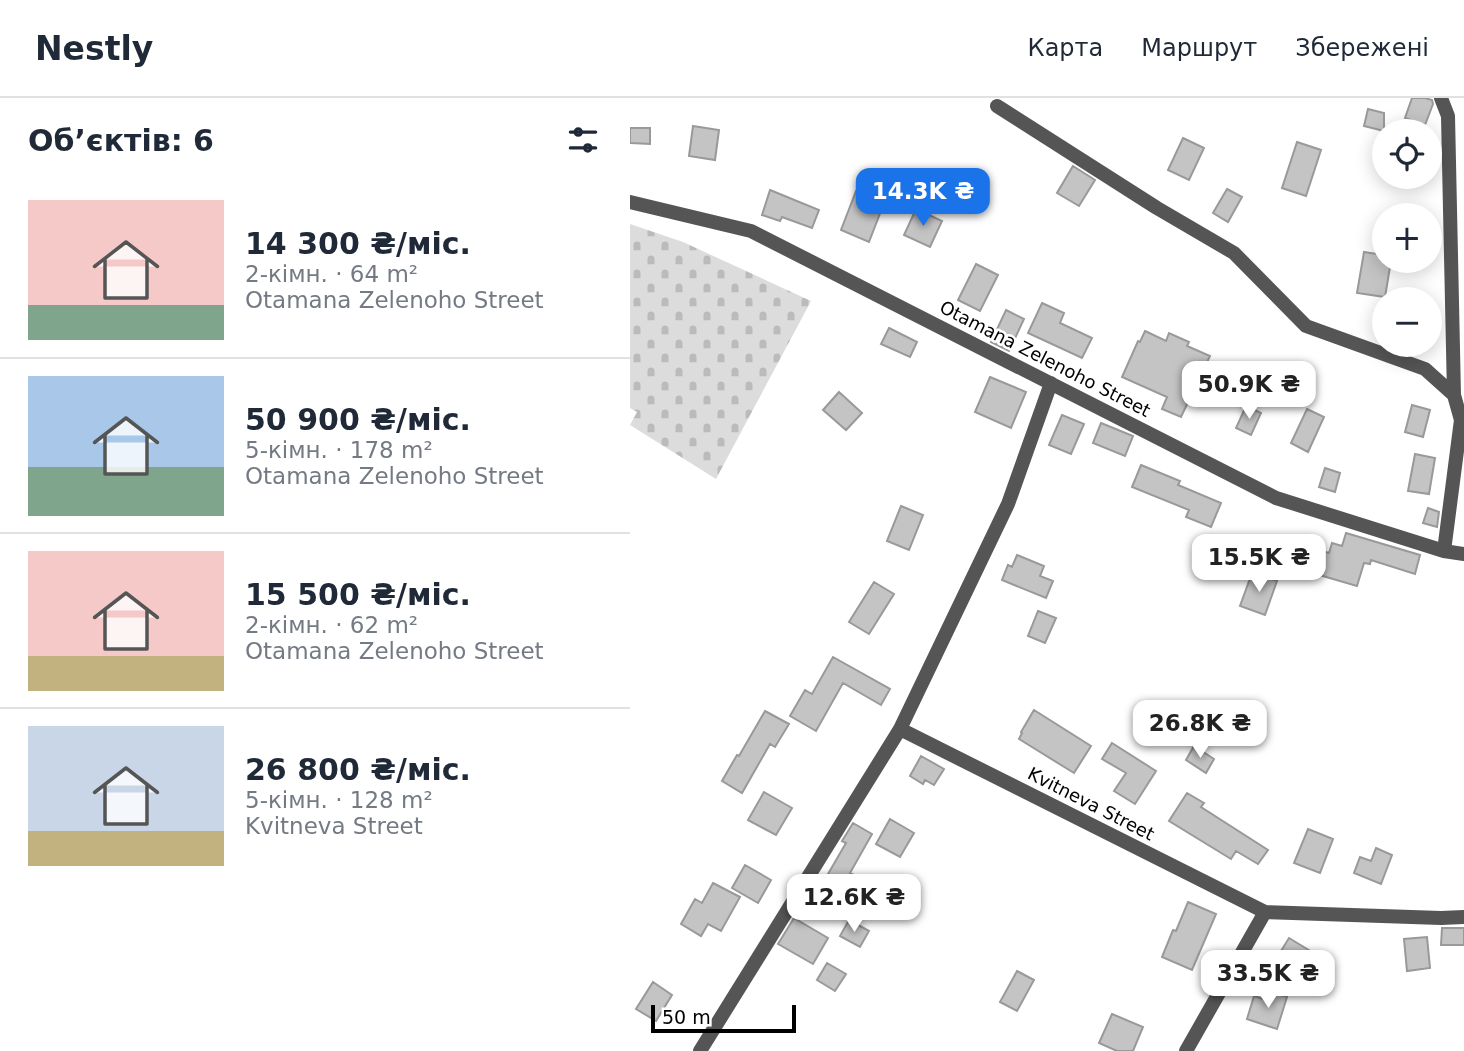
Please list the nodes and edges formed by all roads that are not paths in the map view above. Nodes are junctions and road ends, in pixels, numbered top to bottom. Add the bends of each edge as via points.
1 (1441, 98) edge
2 (997, 106) dead end
3 (630, 202) edge
4 (1051, 383) junction
5 (1454, 395) junction
6 (1444, 551) junction
7 (1464, 554) edge
8 (900, 729) junction
9 (1265, 912) junction
10 (1464, 917) edge
11 (700, 1051) edge
12 (1186, 1051) edge

1 - 5 street via 1448,116
2 - 5 street via 1234,253 1306,326 1425,369
3 - 4 street, Otamana Zelenoho Street via 751,231
4 - 6 street, Otamana Zelenoho Street via 1276,498
4 - 8 street via 1008,504
5 - 6 street via 1461,420
6 - 7 street, Otamana Zelenoho Street
8 - 9 street, Kvitneva Street
8 - 11 street
9 - 10 street, Kvitneva Street
9 - 12 street

